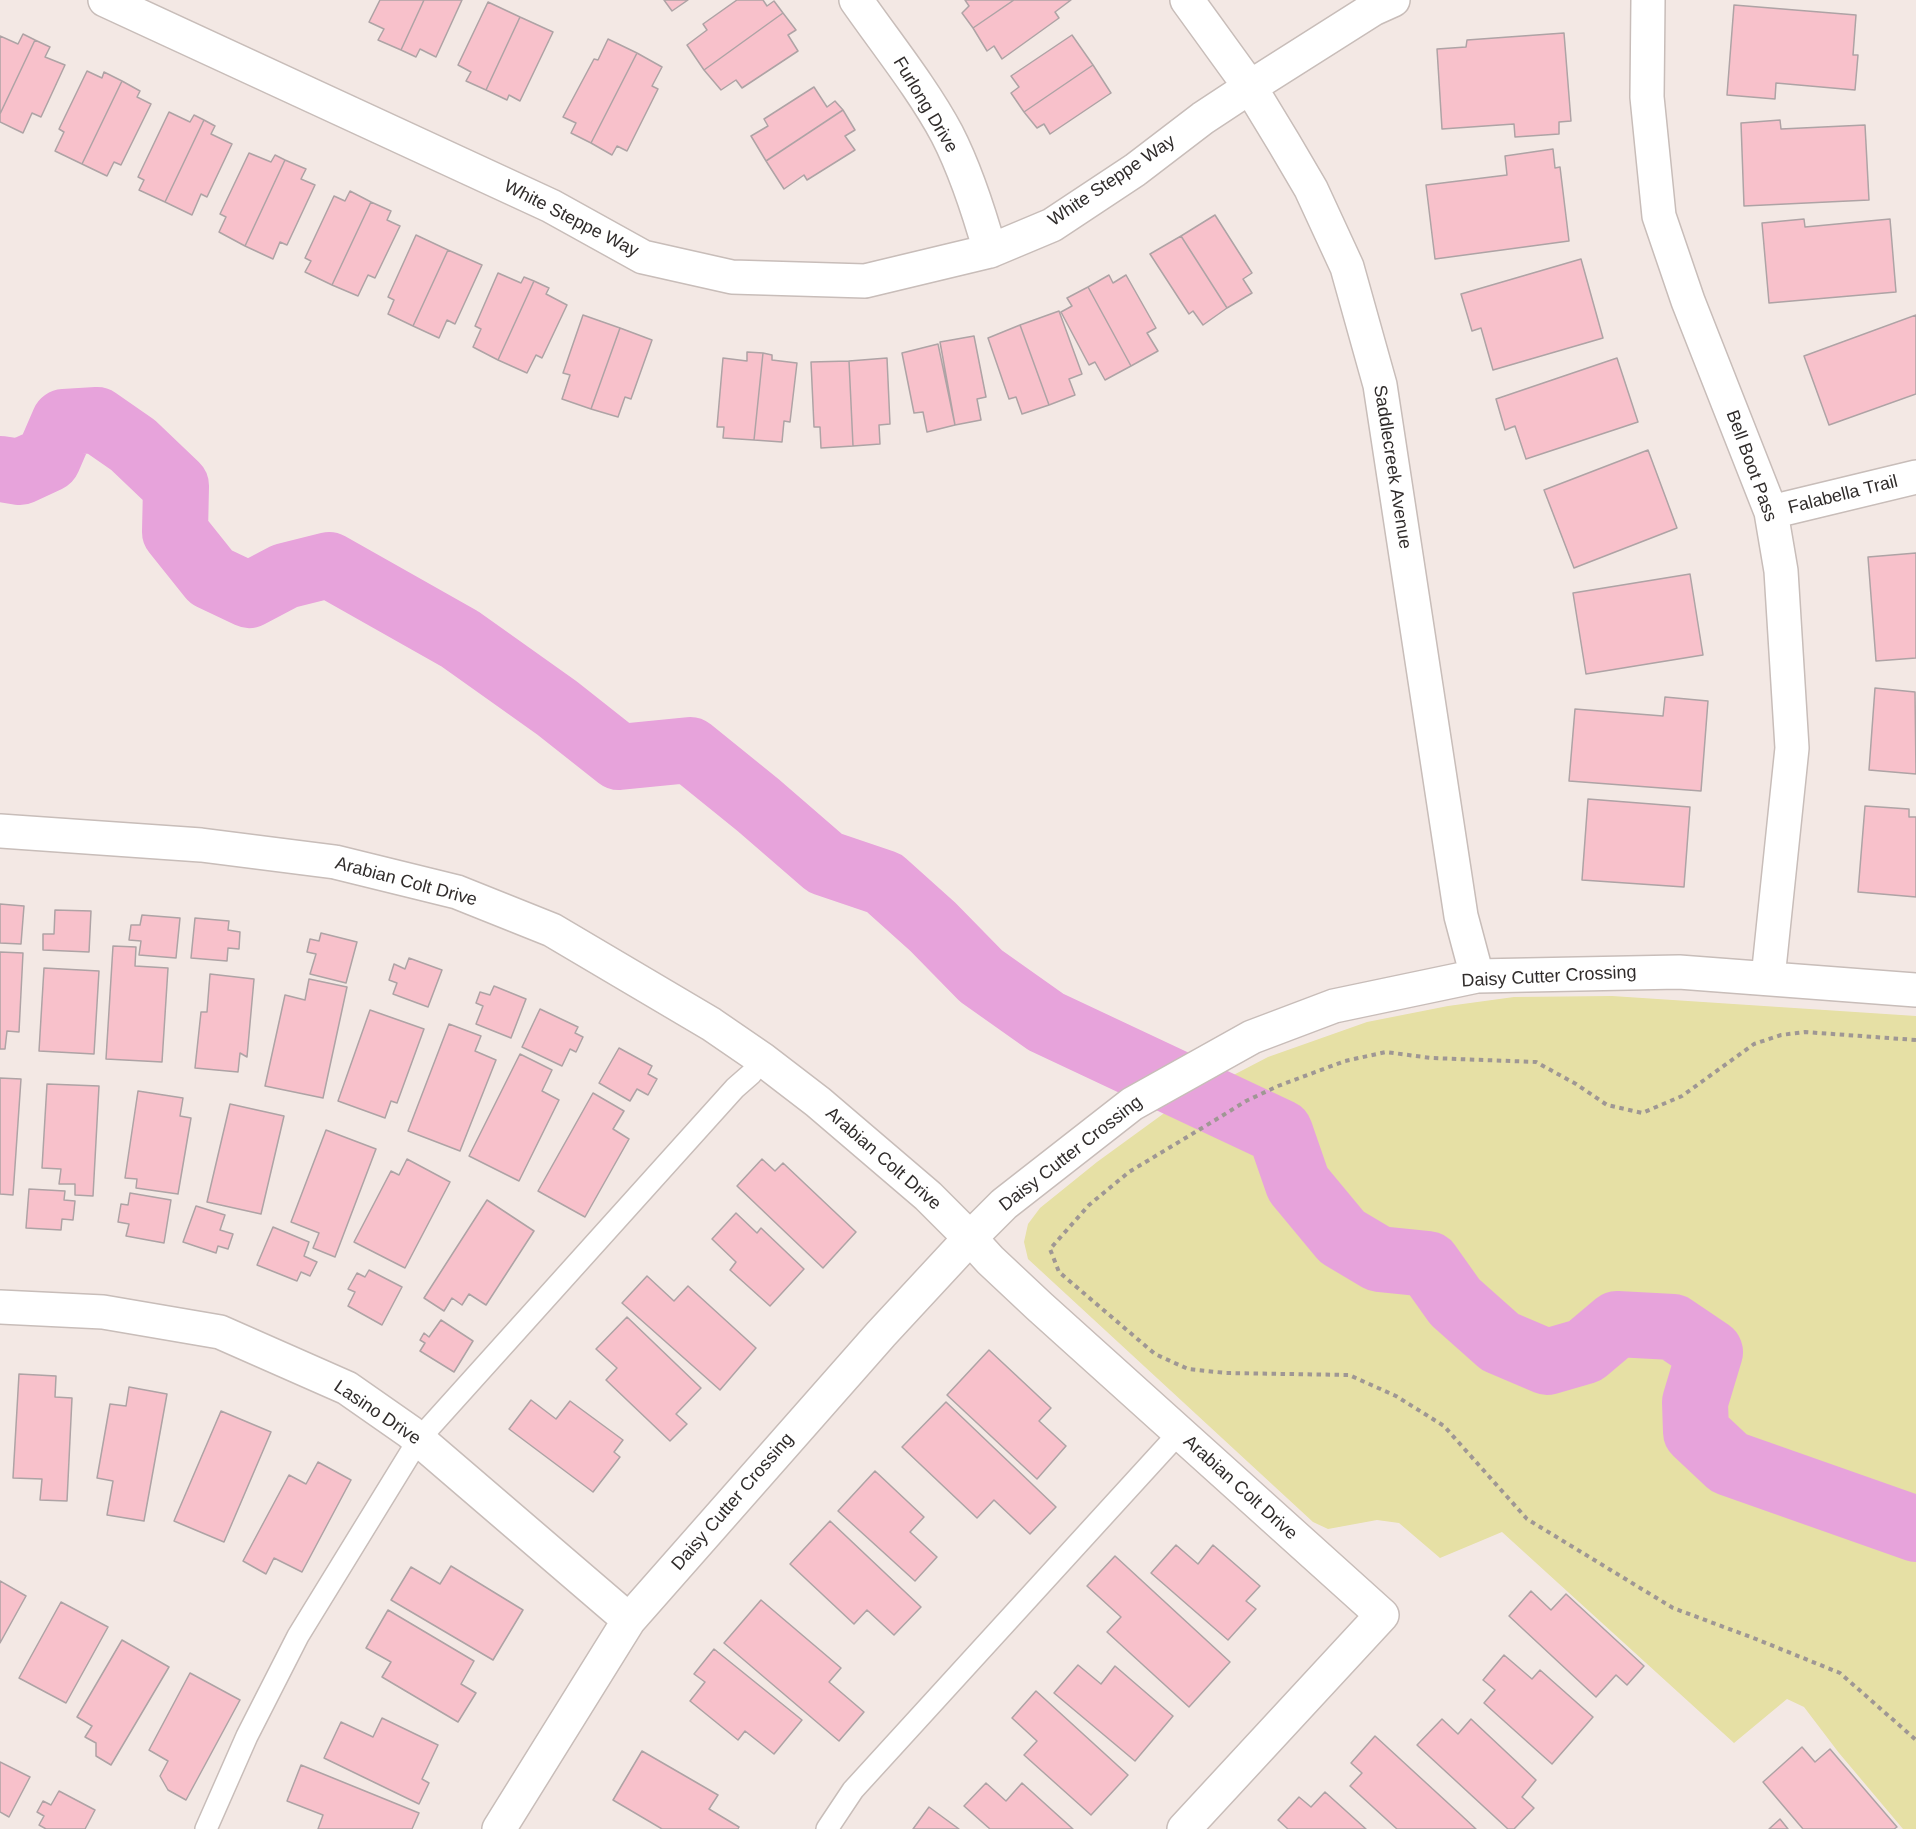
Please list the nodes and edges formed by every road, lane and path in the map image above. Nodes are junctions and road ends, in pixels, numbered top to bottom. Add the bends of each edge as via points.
1 (105, 0) edge
2 (856, 0) edge
3 (1187, 0) edge
4 (1393, 0) edge
5 (1648, 0) edge
6 (1250, 87) junction
7 (990, 251) junction
8 (1916, 477) edge
9 (1771, 512) junction
10 (0, 831) edge
11 (1477, 976) junction
12 (1768, 978) junction
13 (1916, 990) edge
14 (1916, 1040) edge
15 (762, 1059) junction
16 (970, 1238) junction
17 (0, 1307) edge
18 (1179, 1433) junction
19 (419, 1439) junction
20 (629, 1620) junction
21 (1916, 1740) edge
22 (206, 1829) edge
23 (499, 1829) edge
24 (826, 1829) edge
25 (1184, 1829) edge

1 - 7 street, White Steppe Way via 551,206 643,257 732,277 865,280
2 - 7 street, Furlong Drive via 947,135 973,195
3 - 6 street, Saddlecreek Avenue
4 - 6 street, White Steppe Way
5 - 9 street, Bell Boot Pass via 1647,97 1659,216
6 - 7 street, White Steppe Way via 1084,205 1052,225
6 - 11 street, Saddlecreek Avenue via 1311,189 1347,267 1380,385 1461,916
8 - 9 street, Falabella Trail
9 - 12 street, Bell Boot Pass via 1781,571 1792,748
10 - 15 street, Arabian Colt Drive via 201,845 324,860 457,892 552,930 711,1024
11 - 12 street, Daisy Cutter Crossing via 1679,972
11 - 16 street, Daisy Cutter Crossing via 1334,1006 1252,1037 1132,1104 1004,1204
12 - 13 street, Daisy Cutter Crossing
14 - 21 path via 1805,1032 1781,1035 1754,1044 1682,1096 1642,1113 1607,1105 1536,1062 1386,1052 1345,1061 1246,1101 1129,1172 1089,1205 1050,1249 1059,1272 1155,1354 1188,1369 1349,1375 1396,1396 1444,1426 1527,1518 1673,1608 1840,1673
15 - 16 street, Arabian Colt Drive via 928,1196
15 - 19 lane
16 - 18 street, Arabian Colt Drive
16 - 20 street, Daisy Cutter Crossing
17 - 19 street, Lasino Drive via 103,1312 220,1332 347,1388
18 - 24 lane via 853,1790
18 - 25 street, Arabian Colt Drive via 1382,1615
19 - 20 street, Lasino Drive
19 - 22 lane via 298,1636
20 - 23 street, Daisy Cutter Crossing

